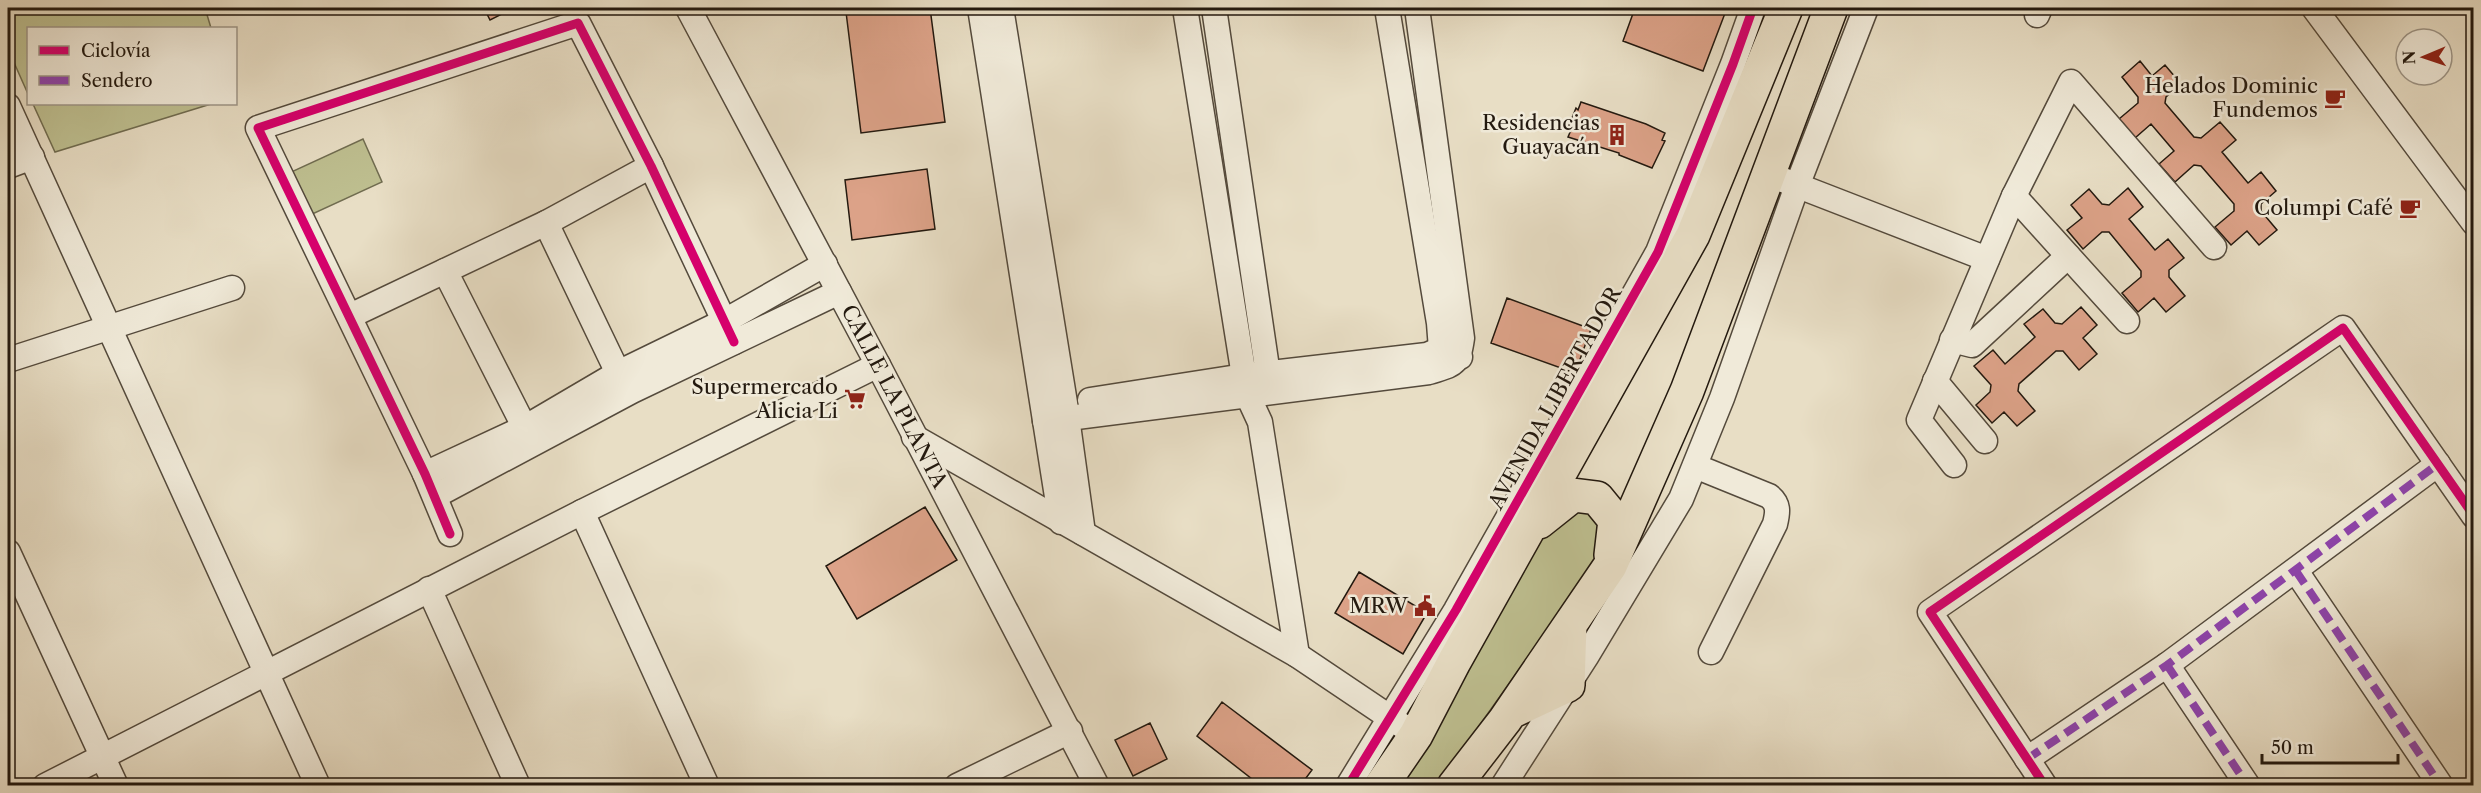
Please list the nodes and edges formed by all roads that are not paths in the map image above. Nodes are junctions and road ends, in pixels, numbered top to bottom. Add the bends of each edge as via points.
1 (692, 8) edge
2 (980, 8) edge
3 (1001, 8) edge
4 (1185, 8) edge
5 (1214, 8) edge
6 (1387, 8) edge
7 (1417, 8) edge
8 (1753, 8) edge
9 (1786, 8) edge
10 (1832, 8) edge
11 (1866, 8) edge
12 (2314, 8) edge
13 (1428, 85) junction
14 (1401, 92) junction
15 (8, 106) edge
16 (32, 157) junction
17 (8, 166) edge
18 (651, 166) junction
19 (1783, 180) junction
20 (2014, 196) junction
21 (546, 223) junction
22 (2474, 223) edge
23 (2214, 247) dead end
24 (2068, 256) junction
25 (1987, 259) junction
26 (825, 264) junction
27 (445, 271) junction
28 (232, 288) dead end
29 (839, 292) junction
30 (350, 316) junction
31 (2127, 321) dead end
32 (109, 328) junction
33 (730, 332) junction
34 (1952, 340) junction
35 (1450, 353) junction
36 (8, 360) edge
37 (878, 365) junction
38 (1935, 381) junction
39 (625, 382) junction
40 (1257, 385) junction
41 (1055, 412) junction
42 (529, 436) junction
43 (914, 436) junction
44 (1985, 441) dead end
45 (2438, 464) junction
46 (1954, 465) dead end
47 (1695, 466) junction
48 (430, 485) junction
49 (582, 512) junction
50 (2474, 516) edge
51 (1061, 522) junction
52 (1530, 529) junction
53 (1083, 533) junction
54 (450, 534) dead end
55 (8, 552) edge
56 (1610, 566) junction
57 (2296, 571) junction
58 (429, 590) junction
59 (1456, 610) junction
60 (1570, 625) junction
61 (1711, 652) dead end
62 (1297, 655) junction
63 (1454, 662) junction
64 (2167, 665) junction
65 (267, 672) junction
66 (1568, 684) junction
67 (1511, 711) junction
68 (1403, 727) junction
69 (1070, 731) junction
70 (103, 757) junction
71 (2027, 759) junction
72 (45, 786) edge
73 (116, 786) edge
74 (318, 786) edge
75 (518, 786) edge
76 (707, 786) edge
77 (957, 786) edge
78 (1097, 786) edge
79 (1348, 786) edge
80 (1381, 786) edge
81 (1454, 786) edge
82 (1503, 786) edge
83 (2045, 786) edge
84 (2248, 786) edge
85 (2441, 786) edge

1 - 26 street, CALLE LA PLANTA
2 - 41 street
3 - 41 street
4 - 40 street
5 - 40 street
6 - 14 street
7 - 13 street
8 - 59 street, AVENIDA LIBERTADOR via 1658,252
9 - 52 highway, AVENIDA LIBERTADOR via 1693,235
10 - 19 highway
11 - 19 street
12 - 22 street
13 - 14 street
13 - 35 street via 1462,338
14 - 35 street via 1437,311
15 - 16 street
16 - 17 street
16 - 32 street
18 - 21 street
18 - 30 street via 578,23 258,128
18 - 33 street
19 - 25 street
19 - 47 street
19 - 56 highway
20 - 23 street via 2071,82
20 - 24 street
20 - 25 street
21 - 27 street
21 - 39 street
24 - 31 street
24 - 34 street via 1972,345
25 - 34 street
26 - 29 street, CALLE LA PLANTA
26 - 33 street
27 - 30 street
27 - 42 street
28 - 32 street
29 - 33 street
29 - 37 street, CALLE LA PLANTA
30 - 48 street
32 - 36 street
32 - 65 street
33 - 39 street
34 - 38 street
35 - 40 street via 1451,364 1429,372
37 - 43 street, CALLE LA PLANTA
37 - 49 street
38 - 44 street
38 - 46 street via 1919,420
39 - 42 street
40 - 41 street
40 - 62 street
41 - 51 street
41 - 53 street
42 - 48 street
43 - 51 street
43 - 69 street, CALLE LA PLANTA
45 - 50 street
45 - 57 street
45 - 71 street via 2343,328 1930,612
47 - 61 street via 1769,496 1778,512
47 - 66 street via 1681,499
48 - 54 street
49 - 58 street
49 - 76 street
51 - 53 street
52 - 56 highway via 1573,495 1597,498 1615,520
52 - 63 highway, AVENIDA LIBERTADOR
53 - 62 street
55 - 70 street
56 - 60 highway
57 - 64 street
57 - 85 street
58 - 65 street
58 - 75 street
59 - 63 highway
59 - 68 street, AVENIDA LIBERTADOR
60 - 66 highway
60 - 67 highway
62 - 68 street
63 - 68 highway, AVENIDA LIBERTADOR
64 - 71 street
64 - 84 street
65 - 70 street
65 - 74 street
66 - 67 highway
66 - 82 street
67 - 81 highway
68 - 79 street, AVENIDA LIBERTADOR
68 - 80 highway, AVENIDA LIBERTADOR
69 - 77 street
69 - 78 street, CALLE LA PLANTA
70 - 72 street
70 - 73 street
71 - 83 street

